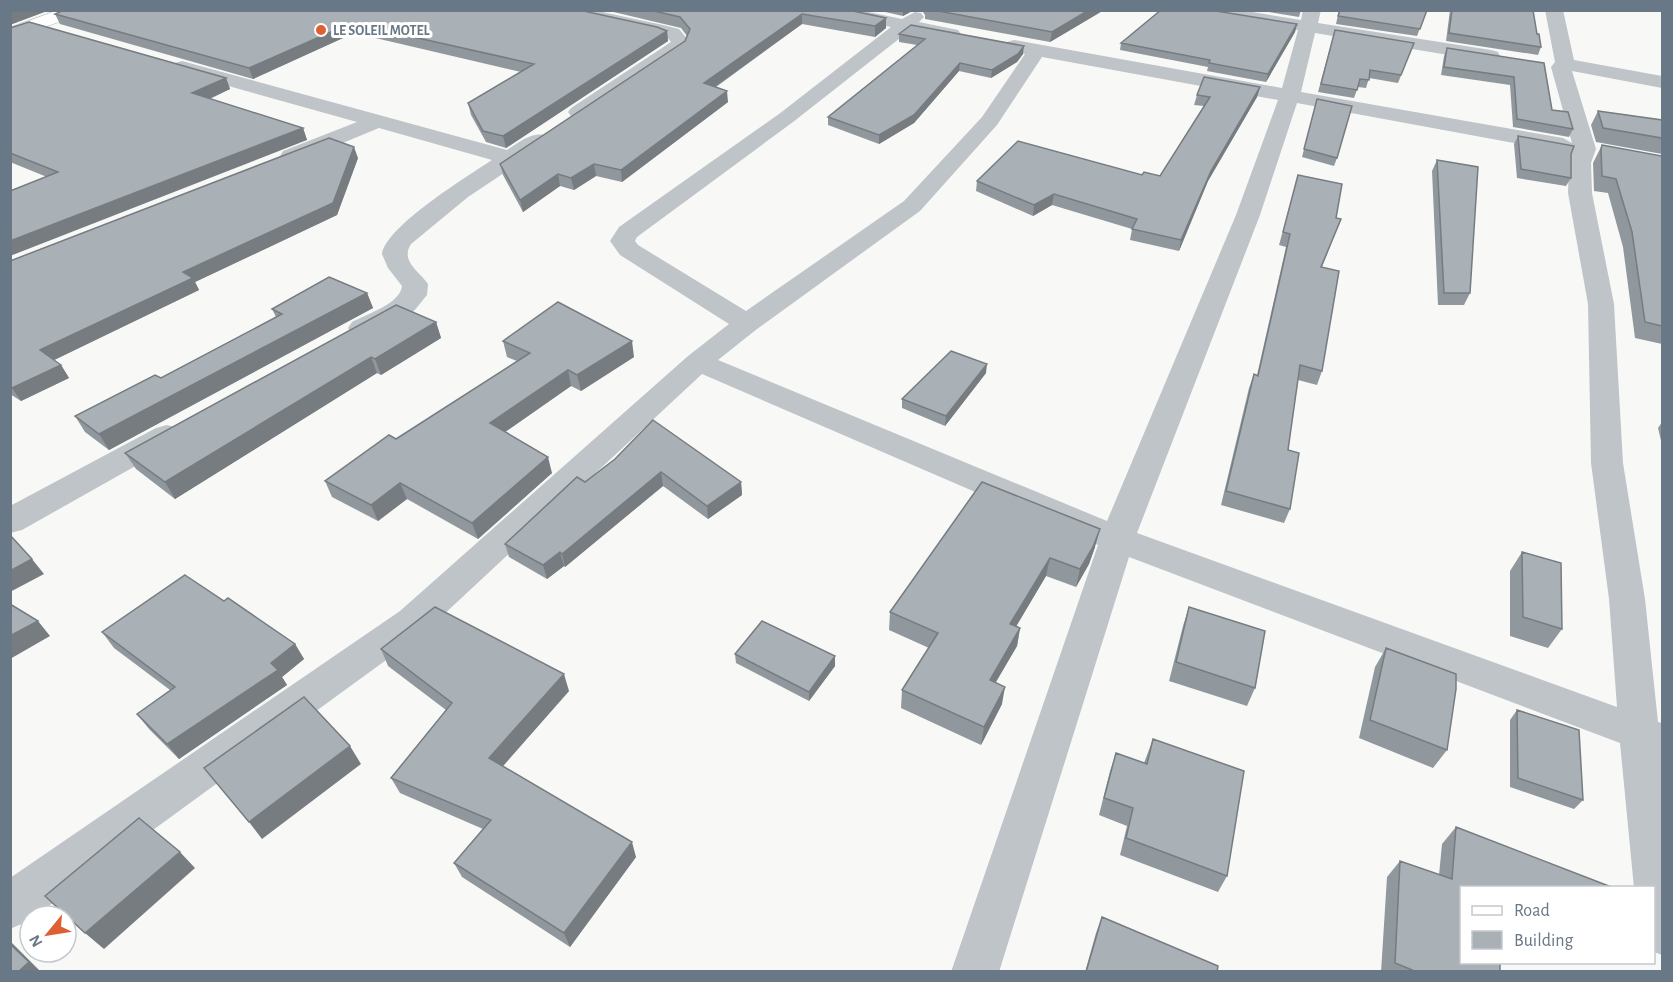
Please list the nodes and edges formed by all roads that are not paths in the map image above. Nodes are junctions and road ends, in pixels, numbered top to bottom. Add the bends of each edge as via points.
1 (76, 10) edge
2 (564, 10) edge
3 (830, 10) edge
4 (924, 10) edge
5 (1204, 10) edge
6 (1554, 10) edge
7 (1310, 19) edge
8 (36, 25) junction
9 (903, 26) junction
10 (10, 34) edge
11 (70, 34) edge
12 (970, 38) edge
13 (992, 42) edge
14 (1037, 50) junction
15 (161, 60) edge
16 (1515, 60) edge
17 (1554, 65) junction
18 (1662, 82) edge
19 (1290, 95) junction
20 (375, 122) junction
21 (1596, 151) junction
22 (511, 158) junction
23 (276, 162) edge
24 (747, 323) junction
25 (341, 340) edge
26 (698, 362) junction
27 (196, 419) edge
28 (10, 521) edge
29 (1117, 539) junction
30 (1651, 736) edge
31 (10, 906) edge
32 (1662, 932) edge
33 (975, 972) edge

1 - 8 main road
2 - 22 street via 663,30 673,33 680,42
3 - 9 street
4 - 9 street
5 - 7 street
6 - 17 street
7 - 16 street
7 - 19 street
8 - 10 main road
8 - 11 street
9 - 12 street
9 - 24 street via 786,118 628,232 622,241 629,250
13 - 14 street
14 - 19 street
14 - 24 street via 990,121 912,206
15 - 20 street
17 - 18 street
17 - 21 street
19 - 21 street
19 - 29 street via 1248,215
20 - 22 street
20 - 23 street
21 - 30 street via 1580,163 1580,193 1601,304 1607,463
22 - 25 street via 442,205 400,240 395,257 415,284 414,295 404,305
24 - 26 street
26 - 29 street
26 - 31 street via 412,621
27 - 28 street
29 - 30 street
29 - 33 street
30 - 32 street

